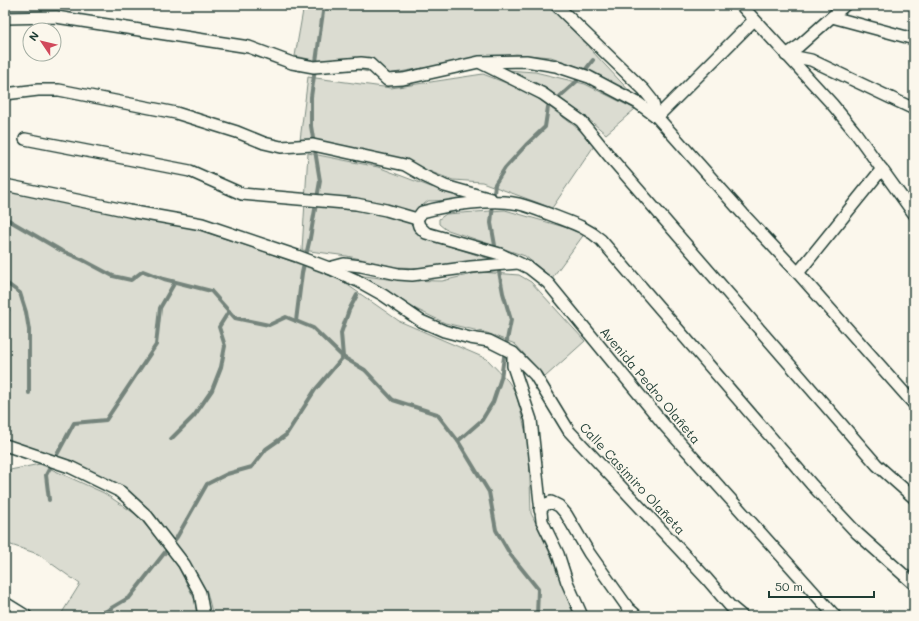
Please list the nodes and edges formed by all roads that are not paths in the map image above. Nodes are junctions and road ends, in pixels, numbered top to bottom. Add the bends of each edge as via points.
1 (556, 5) edge
2 (741, 5) edge
3 (845, 5) edge
4 (832, 17) junction
5 (5, 18) edge
6 (754, 20) junction
7 (914, 39) edge
8 (786, 55) junction
9 (478, 62) junction
10 (5, 94) edge
11 (914, 109) edge
12 (657, 117) junction
13 (25, 139) dead end
14 (882, 169) junction
15 (5, 185) edge
16 (503, 202) junction
17 (914, 214) edge
18 (417, 219) junction
19 (518, 263) junction
20 (329, 268) junction
21 (798, 273) junction
22 (513, 353) junction
23 (914, 404) edge
24 (5, 445) edge
25 (914, 498) edge
26 (540, 510) junction
27 (914, 584) edge
28 (5, 603) edge
29 (26, 616) edge
30 (204, 616) edge
31 (582, 616) edge
32 (637, 616) edge
33 (742, 616) edge
34 (835, 616) edge

1 - 12 street via 644,90 652,100
2 - 6 street
3 - 4 street
4 - 7 street
4 - 8 street
5 - 9 street via 56,17 249,47 292,63 314,67 370,64 387,80 403,79
6 - 8 street
6 - 12 street
8 - 11 street via 811,60
8 - 14 street via 832,104
9 - 12 street via 526,60 556,66 614,89
9 - 25 street via 543,94 581,121 877,464
10 - 16 street via 59,90 176,114 281,147 313,145 405,166 446,186
12 - 21 street
13 - 18 street via 190,172 242,194 356,204
14 - 17 street
14 - 21 street
15 - 20 street, Calle Casimiro Olañeta via 202,224
16 - 18 street via 432,209 422,212
16 - 27 street via 519,204 569,222 589,230 601,240 812,485 857,533
18 - 19 street, Avenida Pedro Olañeta via 419,226 426,232 500,254
19 - 20 street via 412,275 344,264
19 - 34 street, Avenida Pedro Olañeta via 548,283 665,426
20 - 22 street, Calle Casimiro Olañeta via 383,295 421,321 444,331 489,341
21 - 23 street
22 - 26 street via 513,366 531,420
22 - 33 street, Calle Casimiro Olañeta via 536,375 569,431
24 - 30 street via 70,467 121,492 148,516 184,564 200,593
26 - 31 street via 542,521
26 - 32 street via 551,502 560,506 589,553 628,608
28 - 29 street

